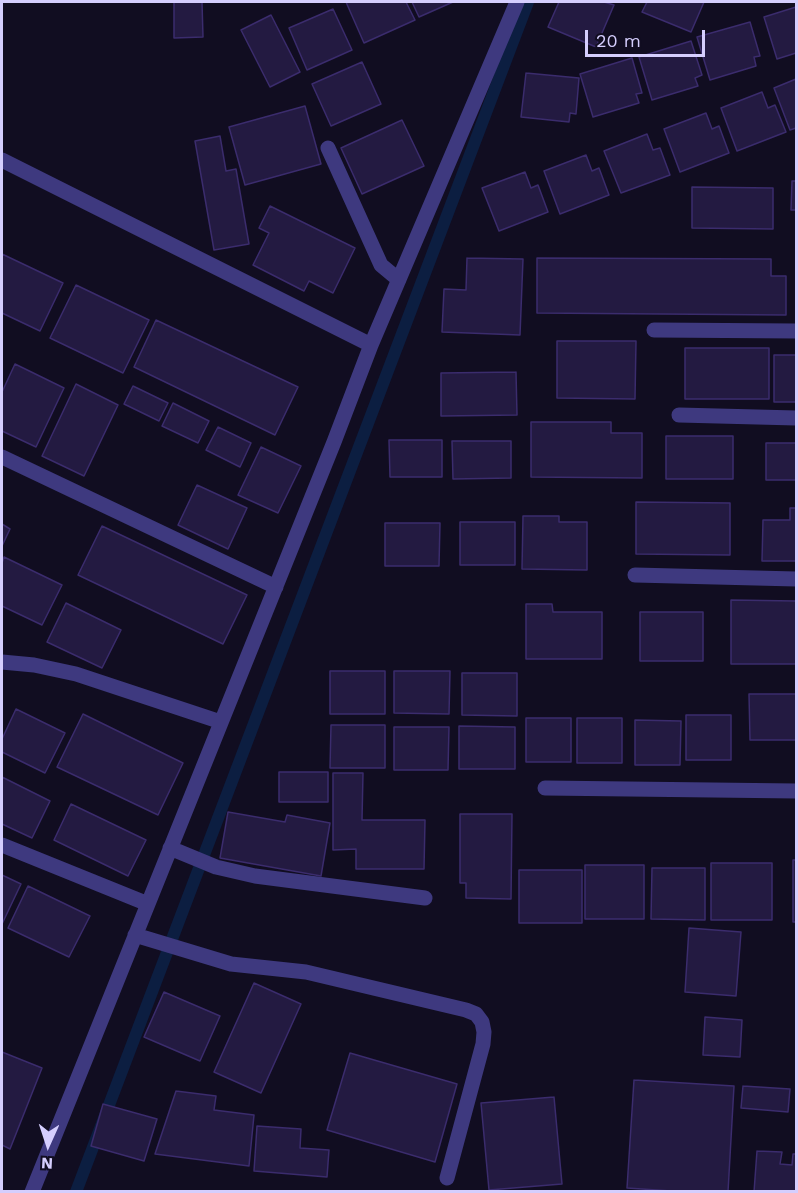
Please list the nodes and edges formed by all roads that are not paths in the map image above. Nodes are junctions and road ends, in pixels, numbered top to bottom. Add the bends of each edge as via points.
1 (517, 2) edge
2 (328, 147) dead end
3 (2, 160) edge
4 (399, 280) junction
5 (654, 330) dead end
6 (796, 331) edge
7 (371, 345) junction
8 (679, 415) dead end
9 (796, 418) edge
10 (2, 457) edge
11 (635, 575) dead end
12 (796, 579) edge
13 (276, 587) junction
14 (2, 662) edge
15 (221, 722) junction
16 (545, 788) dead end
17 (796, 791) edge
18 (2, 845) edge
19 (170, 848) junction
20 (425, 898) dead end
21 (148, 904) junction
22 (135, 935) junction
23 (447, 1178) dead end
24 (32, 1191) edge

1 - 4 street
2 - 4 street via 381,265
3 - 7 street
4 - 7 street
5 - 6 street
7 - 13 street
8 - 9 street
10 - 13 street
11 - 12 street
13 - 15 street
14 - 15 street via 76,674
15 - 19 street
16 - 17 street
18 - 21 street
19 - 20 street via 216,867 255,876
19 - 21 street
21 - 22 street
22 - 23 street via 231,964 306,972 476,1014 482,1022 483,1044
22 - 24 street

